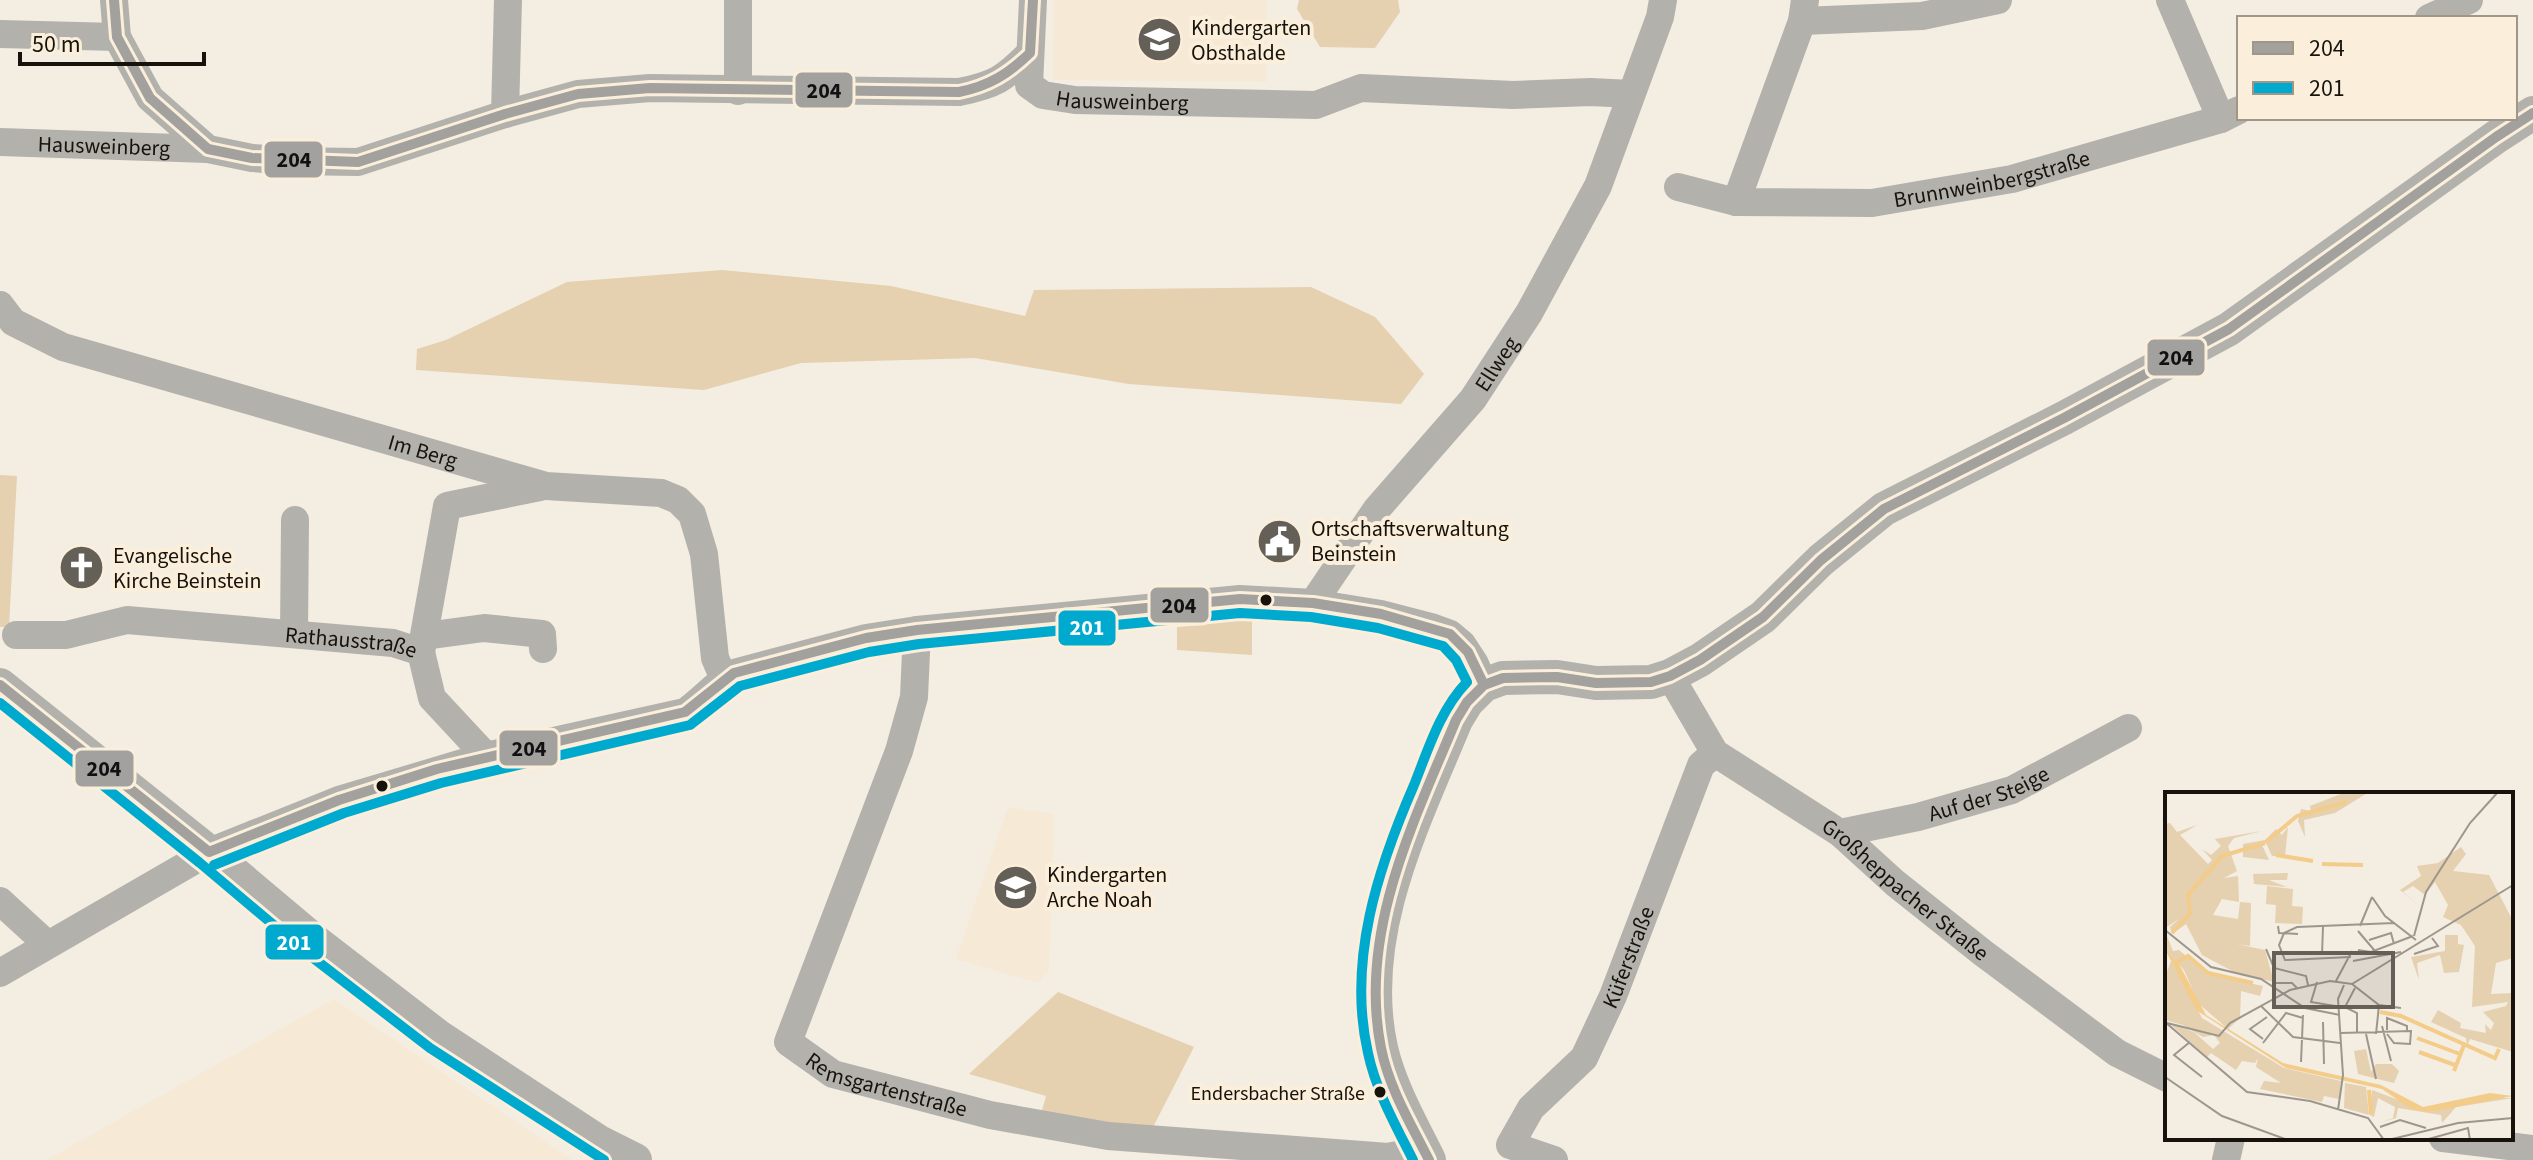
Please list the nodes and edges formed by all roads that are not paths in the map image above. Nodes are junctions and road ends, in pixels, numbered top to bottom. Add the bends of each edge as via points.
1 (114, 0) edge
2 (508, 0) edge
3 (738, 0) edge
4 (1033, 0) edge
5 (1663, 0) edge
6 (1998, 0) edge
7 (2170, 0) edge
8 (2469, 0) edge
9 (1804, 10) edge
10 (2433, 16) edge
11 (0, 34) edge
12 (117, 37) junction
13 (1030, 53) junction
14 (738, 91) junction
15 (1631, 94) junction
16 (2533, 113) edge
17 (505, 114) junction
18 (2230, 114) edge
19 (0, 142) edge
20 (208, 149) junction
21 (1678, 187) dead end
22 (1736, 202) junction
23 (0, 305) edge
24 (546, 486) junction
25 (295, 520) dead end
26 (1313, 603) junction
27 (917, 630) junction
28 (294, 634) junction
29 (16, 635) dead end
30 (423, 644) junction
31 (543, 649) dead end
32 (1670, 676) junction
33 (724, 679) junction
34 (0, 685) edge
35 (1484, 685) junction
36 (2128, 728) dead end
37 (1715, 753) junction
38 (486, 756) junction
39 (1840, 833) junction
40 (209, 852) junction
41 (0, 901) edge
42 (47, 944) junction
43 (0, 973) edge
44 (2165, 1077) edge
45 (2231, 1140) edge
46 (2459, 1140) edge
47 (2533, 1149) edge
48 (1424, 1151) edge
49 (635, 1160) edge
50 (1554, 1160) edge
51 (2226, 1160) edge

1 - 12 street, Hausweinberg
2 - 17 street
3 - 14 street
4 - 13 street
5 - 15 street, Ellweg
6 - 9 street via 1922,16
7 - 18 street
8 - 10 street
9 - 22 street
11 - 12 street
12 - 20 street, Hausweinberg via 150,98
13 - 14 street, Hausweinberg via 989,86 959,92
13 - 15 street, Hausweinberg via 1029,85 1043,95 1075,100 1316,105 1361,88
14 - 17 street, Hausweinberg via 650,88 578,94
15 - 26 street, Ellweg via 1598,186 1529,313 1473,399 1376,510
16 - 32 street via 2229,329 1884,509 1763,617
17 - 20 street, Hausweinberg via 358,162 252,158
18 - 22 street, Brunnweinbergstraße via 1996,182 1872,203
19 - 20 street, Hausweinberg
21 - 22 street, Brunnweinbergstraße
23 - 24 street, Im Berg via 13,322 63,347
24 - 30 street via 447,506
24 - 33 street, Im Berg via 661,493 692,514 704,554 715,658
25 - 28 street
26 - 27 street via 1226,600
26 - 35 street via 1381,614 1450,634 1468,652
27 - 33 street via 866,638
27 - 48 street, Remsgartenstraße via 914,697 899,751 788,1042 833,1074 990,1115 1108,1136 1388,1157
28 - 29 street, Rathausstraße via 127,620 66,635
28 - 30 street, Rathausstraße
30 - 31 street, Rathausstraße via 484,628 542,634
30 - 38 street, Rathausstraße via 432,698
32 - 35 street via 1651,682 1596,683 1520,676
32 - 37 street, Großheppacher Straße
33 - 38 street via 685,712
34 - 40 street
35 - 48 street via 1456,720 1396,869 1375,977 1382,1049
36 - 39 street, Auf der Steige via 2012,790
37 - 39 street, Großheppacher Straße
37 - 50 street, Küferstraße via 1701,765 1584,1058 1531,1108 1510,1145
38 - 40 street via 339,800
39 - 44 street, Großheppacher Straße via 1895,883 2117,1053
40 - 42 street
40 - 49 street via 439,1037
41 - 42 street
42 - 43 street
45 - 51 street
46 - 47 street

